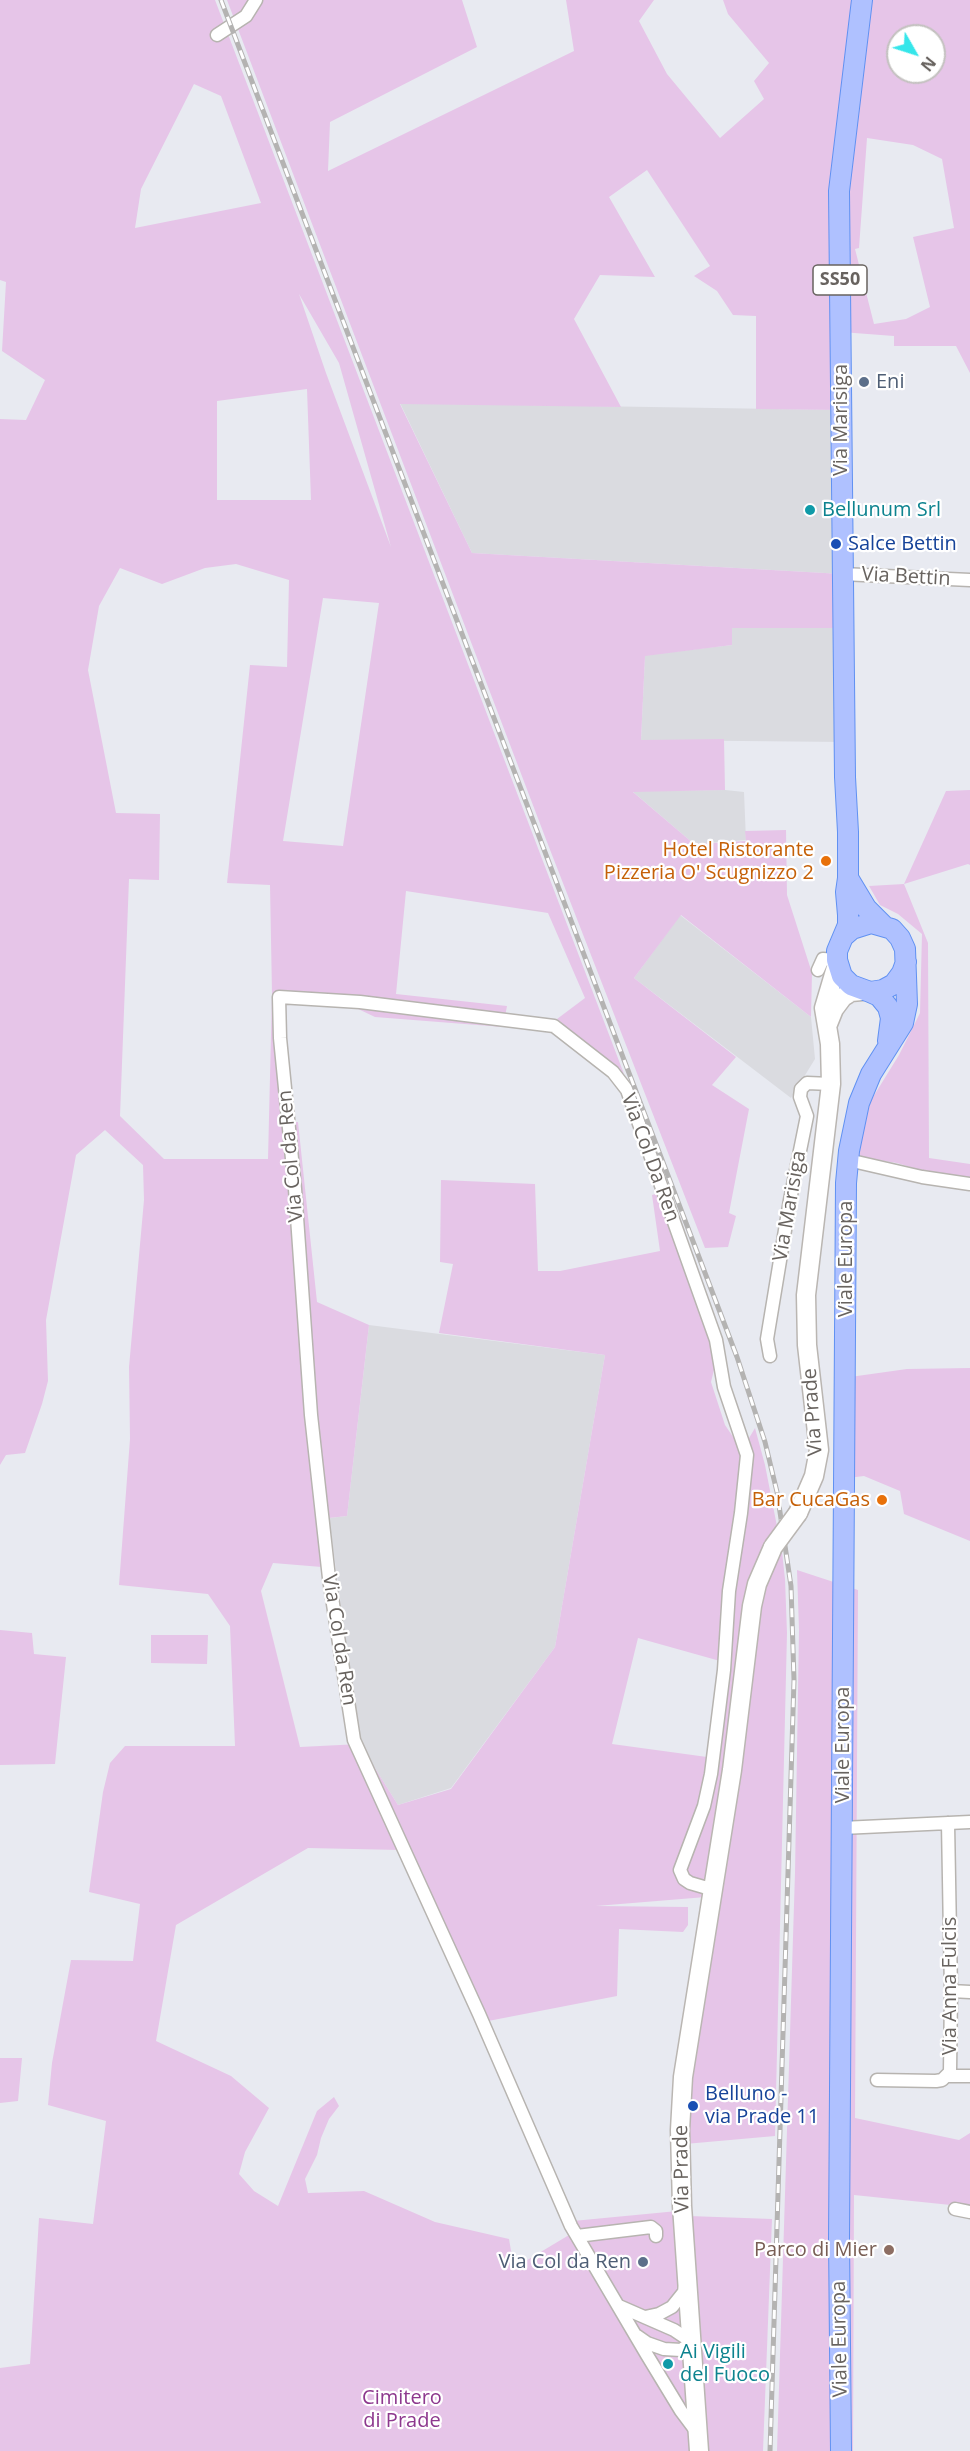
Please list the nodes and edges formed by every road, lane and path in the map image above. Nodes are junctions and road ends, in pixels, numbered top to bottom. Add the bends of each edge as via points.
1 (256, 0) edge
2 (862, 0) edge
3 (217, 35) dead end
4 (842, 574) junction
5 (970, 580) edge
6 (848, 878) junction
7 (883, 925) junction
8 (844, 936) junction
9 (906, 961) junction
10 (837, 962) junction
11 (818, 970) dead end
12 (866, 992) junction
13 (279, 997) joint
14 (828, 1026) junction
15 (887, 1047) junction
16 (831, 1084) junction
17 (848, 1160) junction
18 (970, 1184) edge
19 (770, 1356) dead end
20 (970, 1822) edge
21 (948, 1823) junction
22 (842, 1828) junction
23 (714, 1890) junction
24 (951, 1991) junction
25 (970, 1992) edge
26 (946, 2076) junction
27 (970, 2076) edge
28 (877, 2080) dead end
29 (954, 2209) dead end
30 (970, 2212) edge
31 (577, 2236) junction
32 (656, 2236) dead end
33 (687, 2279) junction
34 (619, 2306) junction
35 (644, 2317) junction
36 (658, 2324) junction
37 (692, 2342) junction
38 (647, 2349) junction
39 (696, 2431) junction
40 (699, 2451) edge
41 (841, 2451) edge

1 - 3 street via 246,16
2 - 4 main road, Via Marisiga / SS50 via 839,190
4 - 5 street, Via Bettin
4 - 6 main road, Via Marisiga
6 - 7 main road, Via Marisiga via 866,908
6 - 8 main road, Via Marisiga via 848,925
7 - 8 main road via 861,925
7 - 9 main road, Via Marisiga via 900,938
8 - 10 main road, Via Marisiga
9 - 12 main road via 903,974 894,984
9 - 15 main road, Viale Europa via 907,1005 903,1023
10 - 11 street via 823,959
10 - 12 main road via 846,980
10 - 14 main road, Via Prade via 824,1008
12 - 14 main road, Via Prade via 851,992 843,997
12 - 15 main road, Viale Europa via 879,996 888,1007 891,1018
13 - 23 street, Via Col Da Ren via 360,1002 554,1026 613,1072 627,1090 718,1346 724,1387 747,1455 711,1774 704,1806 680,1870 690,1883
13 - 31 street, Via Col da Ren via 311,1415 329,1578 354,1740
14 - 16 main road, Via Prade
15 - 17 main road, Viale Europa via 859,1103
16 - 19 street, Via Marisiga via 807,1083 801,1089 807,1116 767,1339
16 - 23 main road, Via Prade, bridge via 806,1307 819,1450 812,1483 798,1513 773,1547 757,1584
17 - 18 street
17 - 22 main road, Viale Europa
20 - 21 street
21 - 22 street
21 - 24 street, Via Anna Fulcis
22 - 41 main road, Viale Europa
23 - 33 main road, Via Prade via 683,2077 680,2130
24 - 25 street
24 - 26 street, Via Anna Fulcis via 951,2065
26 - 27 street
26 - 28 street, Via Anna Fulcis via 936,2081
29 - 30 street
31 - 32 street via 651,2227
31 - 34 street, Via Col da Ren
33 - 35 street via 684,2292 672,2307
33 - 37 main road, Via Prade
34 - 35 street
34 - 38 street, Via Col da Ren
35 - 36 street
36 - 37 street
36 - 38 street via 648,2337
37 - 38 street via 676,2350
37 - 39 main road, Via Prade
38 - 39 street, Via Col da Ren
39 - 40 main road, Via Prade

